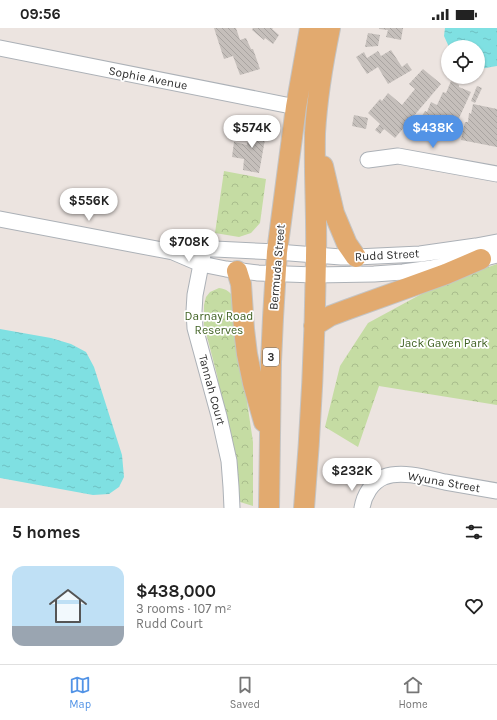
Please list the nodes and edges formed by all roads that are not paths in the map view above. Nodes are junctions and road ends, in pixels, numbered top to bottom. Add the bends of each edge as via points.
1 (310, 28) edge
2 (330, 28) edge
3 (0, 48) edge
4 (296, 107) junction
5 (315, 133) junction
6 (368, 160) dead end
7 (497, 174) edge
8 (0, 220) edge
9 (497, 242) edge
10 (204, 249) junction
11 (173, 252) junction
12 (277, 252) junction
13 (316, 255) junction
14 (356, 257) junction
15 (489, 257) edge
16 (201, 264) junction
17 (237, 271) junction
18 (275, 274) junction
19 (315, 275) junction
20 (314, 326) junction
21 (269, 441) junction
22 (497, 491) edge
23 (232, 508) edge
24 (269, 508) edge
25 (304, 508) edge
26 (362, 508) edge

1 - 4 main road, Bermuda Street / 3
2 - 5 main road
3 - 4 street, Sophie Avenue
4 - 12 main road, Bermuda Street / 3
5 - 13 main road
5 - 14 main road via 334,213 347,244
6 - 7 street via 398,156
8 - 11 street
9 - 14 street, Rudd Street via 420,254
10 - 11 street, Rudd Street
10 - 12 street, Rudd Street
10 - 16 street, Tannah Court
11 - 16 street, Rudd Street
12 - 13 street, Rudd Street
12 - 18 main road, Bermuda Street / 3
13 - 14 street, Rudd Street
13 - 19 main road
15 - 19 street, Rudd Street via 402,272
15 - 20 main road via 330,316
16 - 17 street, Rudd Street
16 - 23 street, Tannah Court via 195,294 195,328 229,461
17 - 18 street, Rudd Street
17 - 21 main road via 241,284 244,329 253,383
18 - 19 street, Rudd Street
18 - 21 main road, Bermuda Street / 3
19 - 20 main road
20 - 25 main road
21 - 24 main road, Bermuda Street / 3
22 - 26 street, Wyuna Street via 393,475 384,477 371,487

